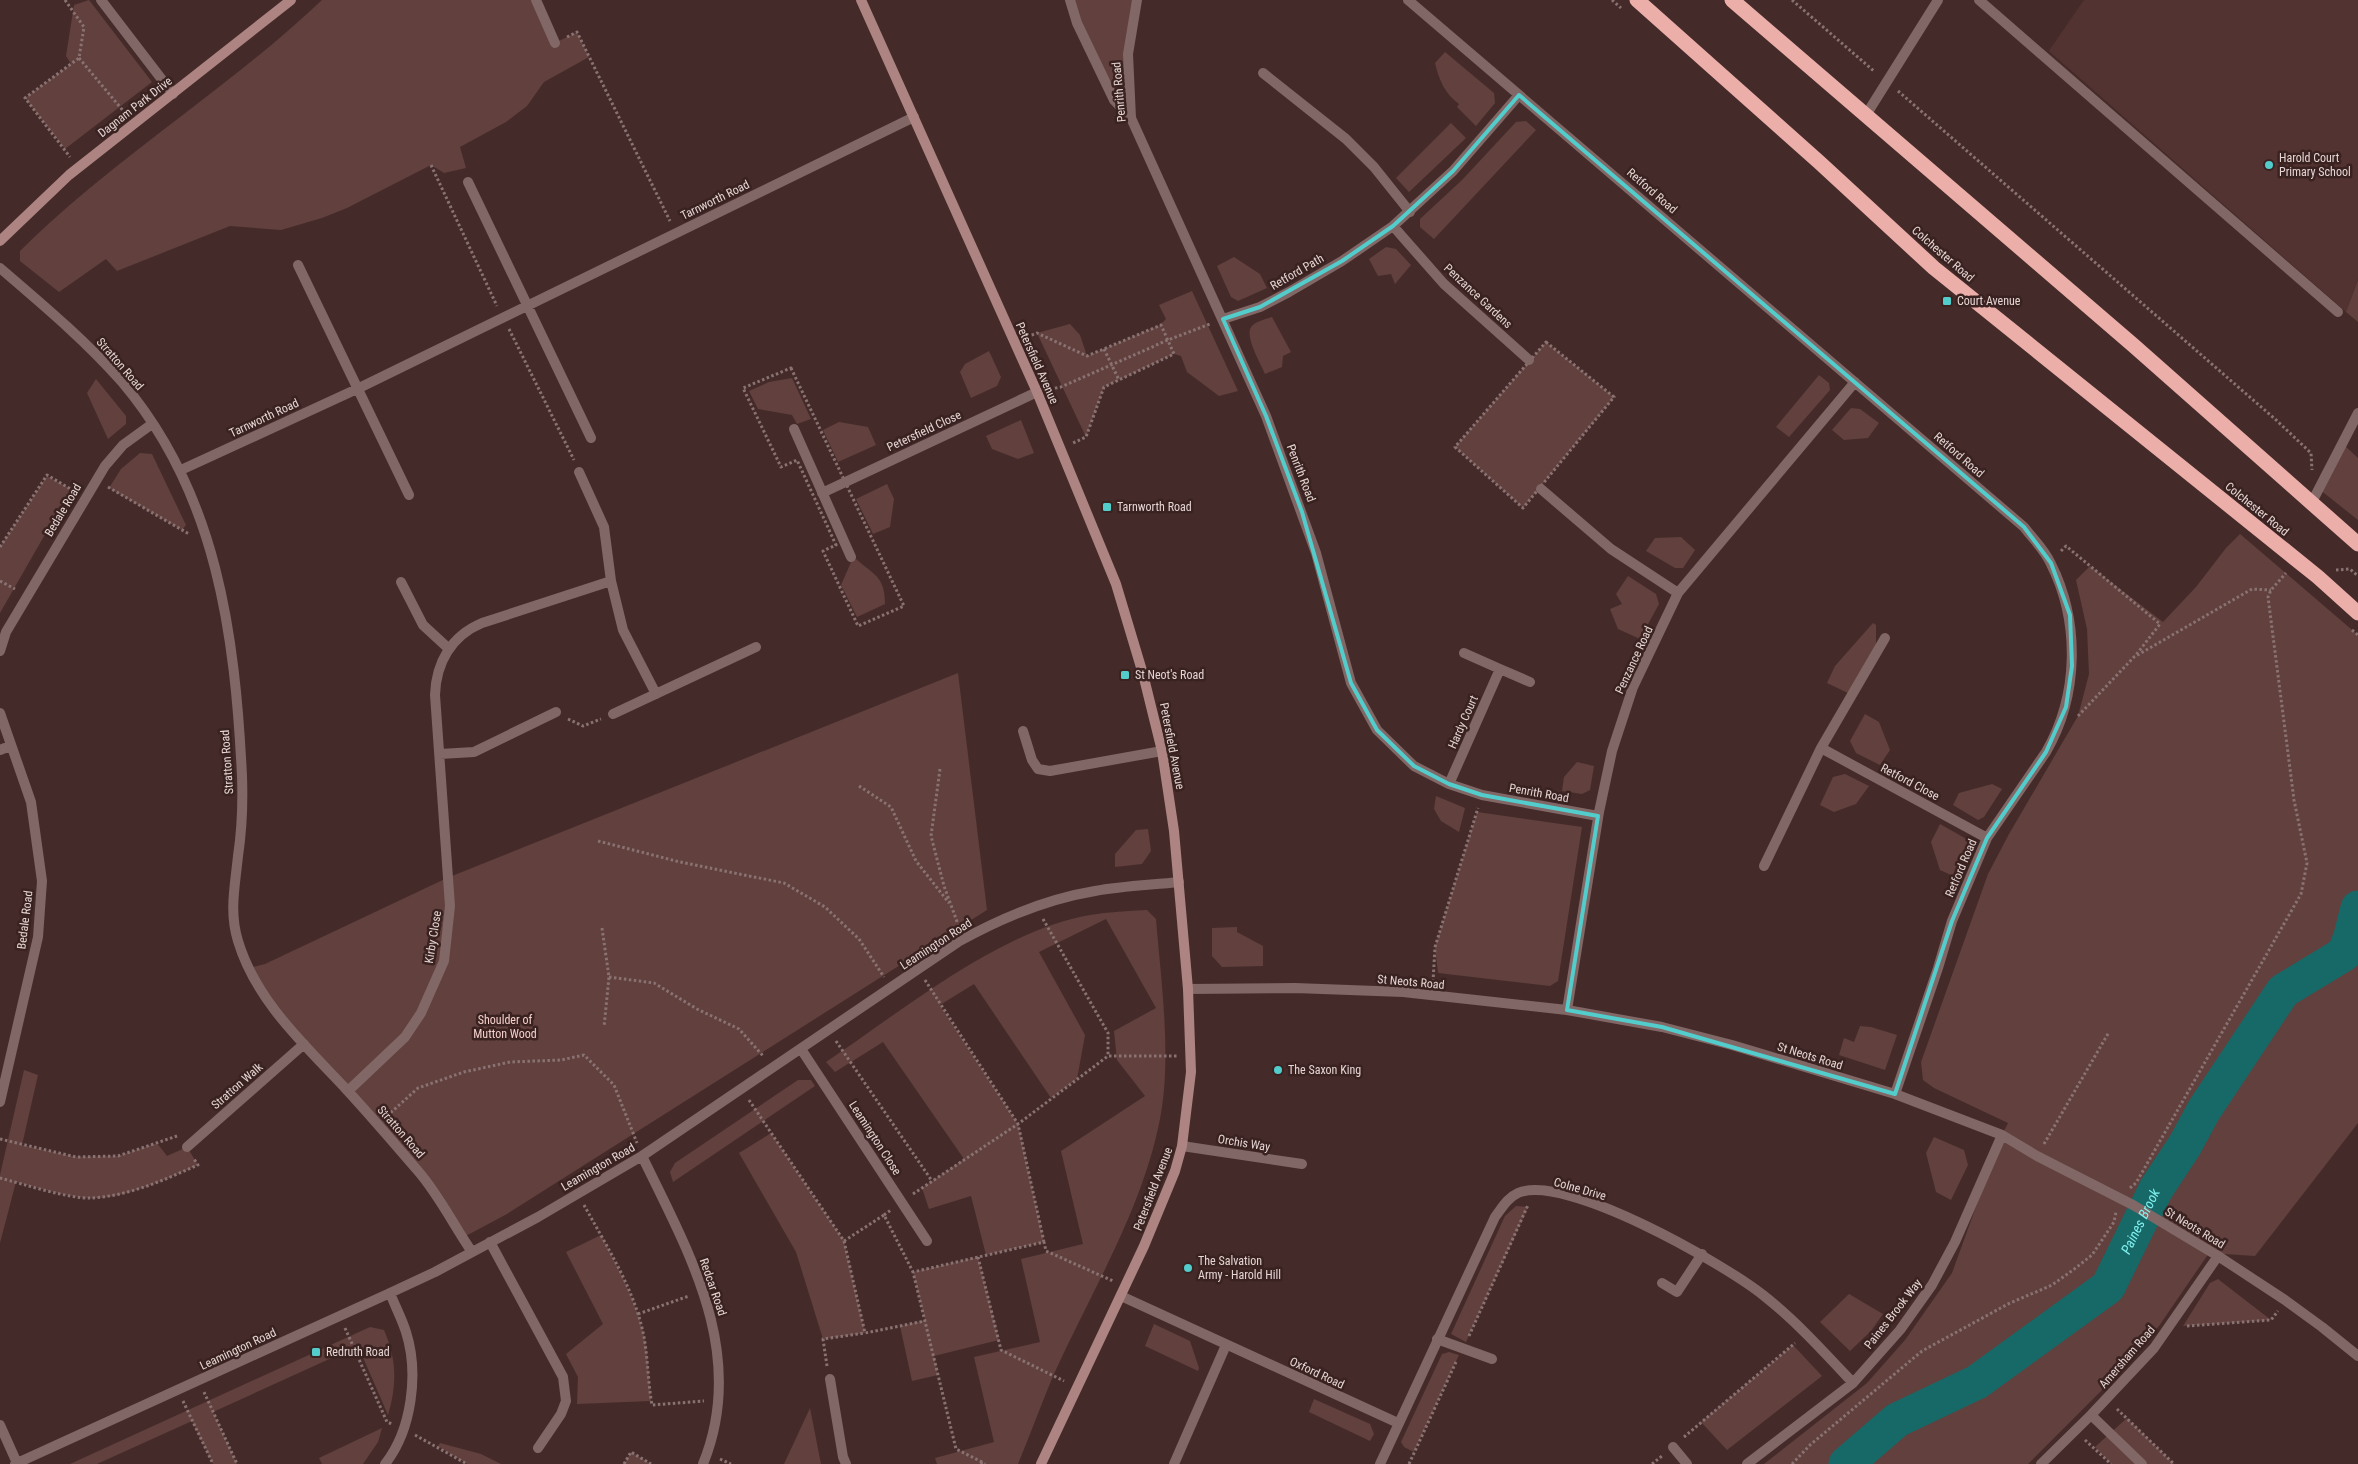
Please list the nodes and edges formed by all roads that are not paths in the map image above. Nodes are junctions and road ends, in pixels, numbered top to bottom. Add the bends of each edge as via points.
1 (101, 0) edge
2 (292, 0) edge
3 (536, 0) edge
4 (861, 0) edge
5 (1070, 0) edge
6 (1137, 0) edge
7 (1408, 0) edge
8 (1636, 0) edge
9 (1732, 0) edge
10 (1938, 0) edge
11 (1979, 0) edge
12 (555, 43) road end
13 (1263, 73) dead end
14 (173, 94) junction
15 (1519, 95) junction
16 (1866, 114) junction
17 (914, 118) junction
18 (1131, 118) junction
19 (468, 182) dead end
20 (1410, 212) junction
21 (1393, 226) junction
22 (0, 240) edge
23 (298, 265) dead end
24 (0, 268) edge
25 (526, 305) junction
26 (2338, 312) dead end
27 (1222, 319) junction
28 (1529, 360) road end
29 (1854, 382) junction
30 (357, 389) junction
31 (1037, 392) junction
32 (2358, 413) edge
33 (152, 424) junction
34 (794, 429) dead end
35 (591, 438) dead end
36 (182, 470) junction
37 (579, 472) road end
38 (1541, 489) road end
39 (822, 493) junction
40 (409, 495) dead end
41 (2312, 502) junction
42 (2358, 544) edge
43 (851, 557) dead end
44 (611, 581) junction
45 (401, 582) dead end
46 (1678, 593) junction
47 (2358, 612) edge
48 (1885, 638) dead end
49 (756, 647) dead end
50 (448, 648) junction
51 (0, 651) edge
52 (1464, 652) dead end
53 (1500, 669) junction
54 (1530, 682) dead end
55 (656, 694) junction
56 (556, 712) road end
57 (0, 713) edge
58 (613, 714) road end
59 (1023, 732) dead end
60 (5, 748) edge
61 (1821, 748) junction
62 (1162, 751) junction
63 (440, 754) junction
64 (1448, 784) junction
65 (1598, 816) junction
66 (1987, 838) junction
67 (1764, 866) dead end
68 (1179, 882) junction
69 (1188, 989) junction
70 (1567, 1010) junction
71 (304, 1044) junction
72 (801, 1049) junction
73 (348, 1091) junction
74 (1895, 1094) junction
75 (0, 1102) edge
76 (2002, 1135) junction
77 (1182, 1146) junction
78 (187, 1147) road end
79 (642, 1156) junction
80 (1302, 1164) dead end
81 (927, 1241) dead end
82 (490, 1242) junction
83 (472, 1252) junction
84 (1702, 1254) junction
85 (2218, 1256) junction
86 (1662, 1283) dead end
87 (1123, 1291) junction
88 (390, 1293) junction
89 (1438, 1339) junction
90 (1226, 1345) junction
91 (2358, 1356) edge
92 (1492, 1359) dead end
93 (830, 1379) road end
94 (1853, 1382) junction
95 (2091, 1415) junction
96 (1398, 1423) junction
97 (0, 1425) edge
98 (1673, 1447) road end
99 (538, 1448) dead end
100 (16, 1464) edge
101 (385, 1464) edge
102 (703, 1464) edge
103 (846, 1464) edge
104 (1041, 1464) edge
105 (1174, 1464) edge
106 (1380, 1464) edge
107 (1687, 1464) edge
108 (1747, 1464) edge
109 (2041, 1464) edge
110 (2142, 1464) edge

1 - 14 street
2 - 14 street, Dagnam Park Drive
3 - 12 street
4 - 17 street, Petersfield Avenue
5 - 18 street via 1077,23 1114,100
6 - 18 street, Penrith Road via 1128,54
7 - 15 street, Retford Road
8 - 47 highway, Colchester Road via 1934,268
9 - 16 highway
10 - 16 street
11 - 26 street
13 - 20 street via 1346,139 1374,167
14 - 22 street, Dagnam Park Drive via 78,168
15 - 20 street, Retford Path via 1453,171
15 - 29 street, Retford Road
16 - 41 highway
17 - 25 street, Tarnworth Road
17 - 31 street, Petersfield Avenue
18 - 27 street, Penrith Road
19 - 25 street
20 - 21 street, Retford Path
21 - 27 street, Retford Path via 1288,292 1260,307
21 - 28 street, Penzance Gardens via 1444,284
23 - 30 street
24 - 33 street, Stratton Road via 92,350 123,384
25 - 30 street, Tarnworth Road
25 - 35 street
27 - 64 street, Penrith Road via 1266,416 1302,512 1329,596 1351,683 1377,730 1414,766
29 - 46 street, Penzance Road
29 - 66 street, Retford Road via 2024,527 2051,562 2070,615 2072,666 2066,707 2046,752
30 - 36 street, Tarnworth Road
30 - 40 street
31 - 39 street, Petersfield Close
31 - 62 street, Petersfield Avenue via 1116,584
32 - 41 street
33 - 36 street, Stratton Road
33 - 51 street, Bedale Road via 124,445 105,466 6,632
34 - 39 street
36 - 71 street, Stratton Road via 202,519 229,633 243,814 232,916 242,951 262,994
37 - 44 street via 604,527
38 - 46 street via 1611,549
39 - 43 street
41 - 42 highway
44 - 50 street, Kirby Close via 482,623 470,628
44 - 55 street via 623,630
45 - 50 street via 424,625
46 - 65 street, Penzance Road via 1633,687 1612,751
48 - 61 street
49 - 55 street
50 - 63 street, Kirby Close via 435,679
52 - 53 street
53 - 54 street
53 - 64 street, Hardy Court
55 - 58 street
56 - 63 street via 474,752
57 - 60 street, Bedale Road
59 - 62 street via 1038,769 1050,771
60 - 75 street, Bedale Road via 31,802 42,881 42,909
61 - 66 street, Retford Close
61 - 67 street
62 - 68 street, Petersfield Avenue
63 - 73 street, Kirby Close via 450,906 444,961 422,1013 405,1036
64 - 65 street, Penrith Road via 1482,795
65 - 70 street, Penzance Road
66 - 74 street, Retford Road via 1952,922
68 - 69 street, Petersfield Avenue
68 - 72 street, Leamington Road via 1094,891 1036,906 990,924 958,942
69 - 70 street, St Neots Road via 1403,992
69 - 77 street, Petersfield Avenue via 1190,1096
70 - 74 street, St Neots Road via 1680,1032
71 - 73 street, Stratton Road
71 - 78 street, Stratton Walk
72 - 79 street, Leamington Road
72 - 81 street, Leamington Close
73 - 83 street, Stratton Road via 421,1173
74 - 76 street, St Neots Road
76 - 85 street, St Neots Road via 2133,1205
76 - 94 street, Paines Brook Way via 1955,1242 1932,1285 1900,1330
77 - 80 street, Orchis Way
77 - 87 street, Petersfield Avenue
79 - 82 street, Leamington Road
79 - 102 street, Redcar Road via 683,1240 710,1310 719,1383
82 - 83 street, Leamington Road
82 - 99 street via 563,1377 566,1401
83 - 88 street, Leamington Road
84 - 86 street via 1678,1292
84 - 89 street, Colne Drive via 1641,1222 1574,1198 1552,1192 1518,1193 1508,1199 1495,1217
84 - 94 street, Colne Drive via 1762,1294 1807,1333
85 - 91 street, St Neots Road via 2322,1327
85 - 95 street, Amersham Road via 2154,1348
87 - 90 street, Oxford Road
87 - 104 street, Petersfield Avenue
88 - 100 street, Leamington Road
88 - 101 street via 406,1332 413,1368 402,1435
89 - 92 street
89 - 96 street, Colne Drive
90 - 96 street, Oxford Road
90 - 105 street
93 - 103 street
94 - 108 street, Paines Brook Way
95 - 109 street, Amersham Road
95 - 110 street
96 - 106 street, Colne Drive
97 - 100 street
98 - 107 street

